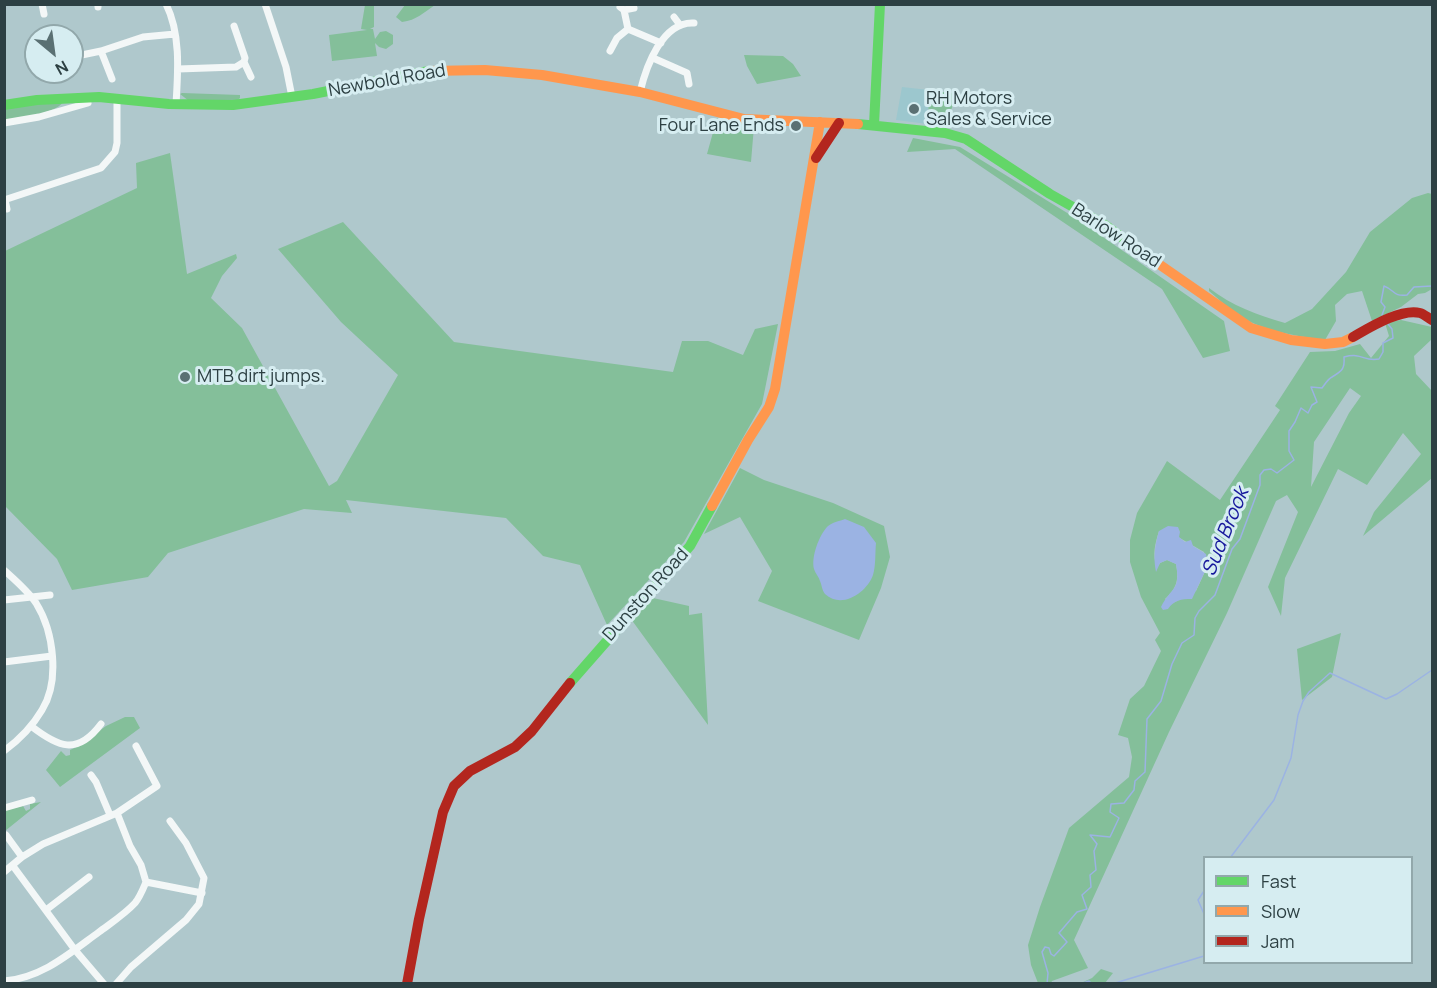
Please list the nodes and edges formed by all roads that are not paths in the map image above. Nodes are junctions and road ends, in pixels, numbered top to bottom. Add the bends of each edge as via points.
1 (42, 4) edge
2 (166, 4) edge
3 (265, 4) edge
4 (880, 4) edge
5 (634, 8) dead end
6 (44, 15) dead end
7 (674, 17) dead end
8 (694, 22) dead end
9 (680, 25) junction
10 (234, 26) dead end
11 (628, 29) junction
12 (175, 34) junction
13 (661, 43) junction
14 (101, 51) junction
15 (611, 53) dead end
16 (84, 55) edge
17 (653, 58) junction
18 (244, 62) junction
19 (178, 69) junction
20 (251, 77) dead end
21 (112, 79) dead end
22 (689, 84) dead end
23 (640, 92) junction
24 (292, 97) junction
25 (117, 98) junction
26 (88, 103) dead end
27 (176, 104) junction
28 (4, 105) edge
29 (820, 122) junction
30 (4, 123) edge
31 (839, 123) junction
32 (874, 125) junction
33 (814, 161) junction
34 (5, 200) edge
35 (8, 209) dead end
36 (1432, 320) edge
37 (4, 570) edge
38 (50, 595) dead end
39 (31, 597) junction
40 (4, 600) edge
41 (52, 656) junction
42 (4, 662) edge
43 (101, 724) dead end
44 (31, 726) junction
45 (136, 746) dead end
46 (4, 751) edge
47 (91, 775) dead end
48 (32, 800) dead end
49 (4, 808) edge
50 (113, 814) junction
51 (170, 820) dead end
52 (6, 835) edge
53 (22, 857) junction
54 (13, 866) junction
55 (4, 872) edge
56 (89, 877) dead end
57 (146, 882) junction
58 (202, 893) junction
59 (46, 910) junction
60 (75, 950) junction
61 (4, 981) edge
62 (104, 984) edge
63 (116, 984) edge
64 (407, 984) edge

1 - 6 street
2 - 12 street
3 - 24 street
4 - 32 main road
5 - 11 street via 622,9
7 - 9 street
8 - 9 street
9 - 13 street
10 - 18 street
11 - 13 street
11 - 15 street via 617,38
12 - 14 street via 143,37
12 - 19 street
13 - 17 street
14 - 16 street
14 - 21 street
17 - 22 street via 689,70
17 - 23 street
18 - 19 street via 236,67
18 - 20 street
19 - 27 street
23 - 24 main road, Newbold Road via 485,69 436,70
23 - 29 main road, Newbold Road via 744,119
24 - 27 main road, Newbold Road via 233,105
25 - 27 main road, Newbold Road
25 - 28 main road, Newbold Road via 47,99
25 - 34 street via 115,152 101,168
26 - 30 street
29 - 31 main road, Newbold Road
29 - 33 main road, Dunston Road
31 - 32 main road, Newbold Road
31 - 33 main road, Dunston Road
32 - 36 main road, Barlow Road via 966,139 1105,225 1251,328 1291,340 1325,344 1343,342 1386,319 1412,312
33 - 64 main road, Dunston Road via 769,407 690,546 591,657 532,731 515,747 470,771 454,786 443,812
34 - 35 street
37 - 39 street
38 - 39 street
39 - 40 street
39 - 41 street via 46,624
41 - 42 street
41 - 44 street via 49,693
43 - 44 street via 73,746 62,746
44 - 46 street
45 - 50 street via 157,786
47 - 50 street
48 - 49 street
50 - 53 street via 70,831
50 - 57 street via 141,864
51 - 58 street via 204,878
52 - 53 street
53 - 54 street
54 - 55 street
54 - 59 street
56 - 59 street
57 - 58 street
57 - 60 street via 131,907
58 - 63 street via 199,904 186,920
59 - 60 street
60 - 61 street via 42,971
60 - 62 street

